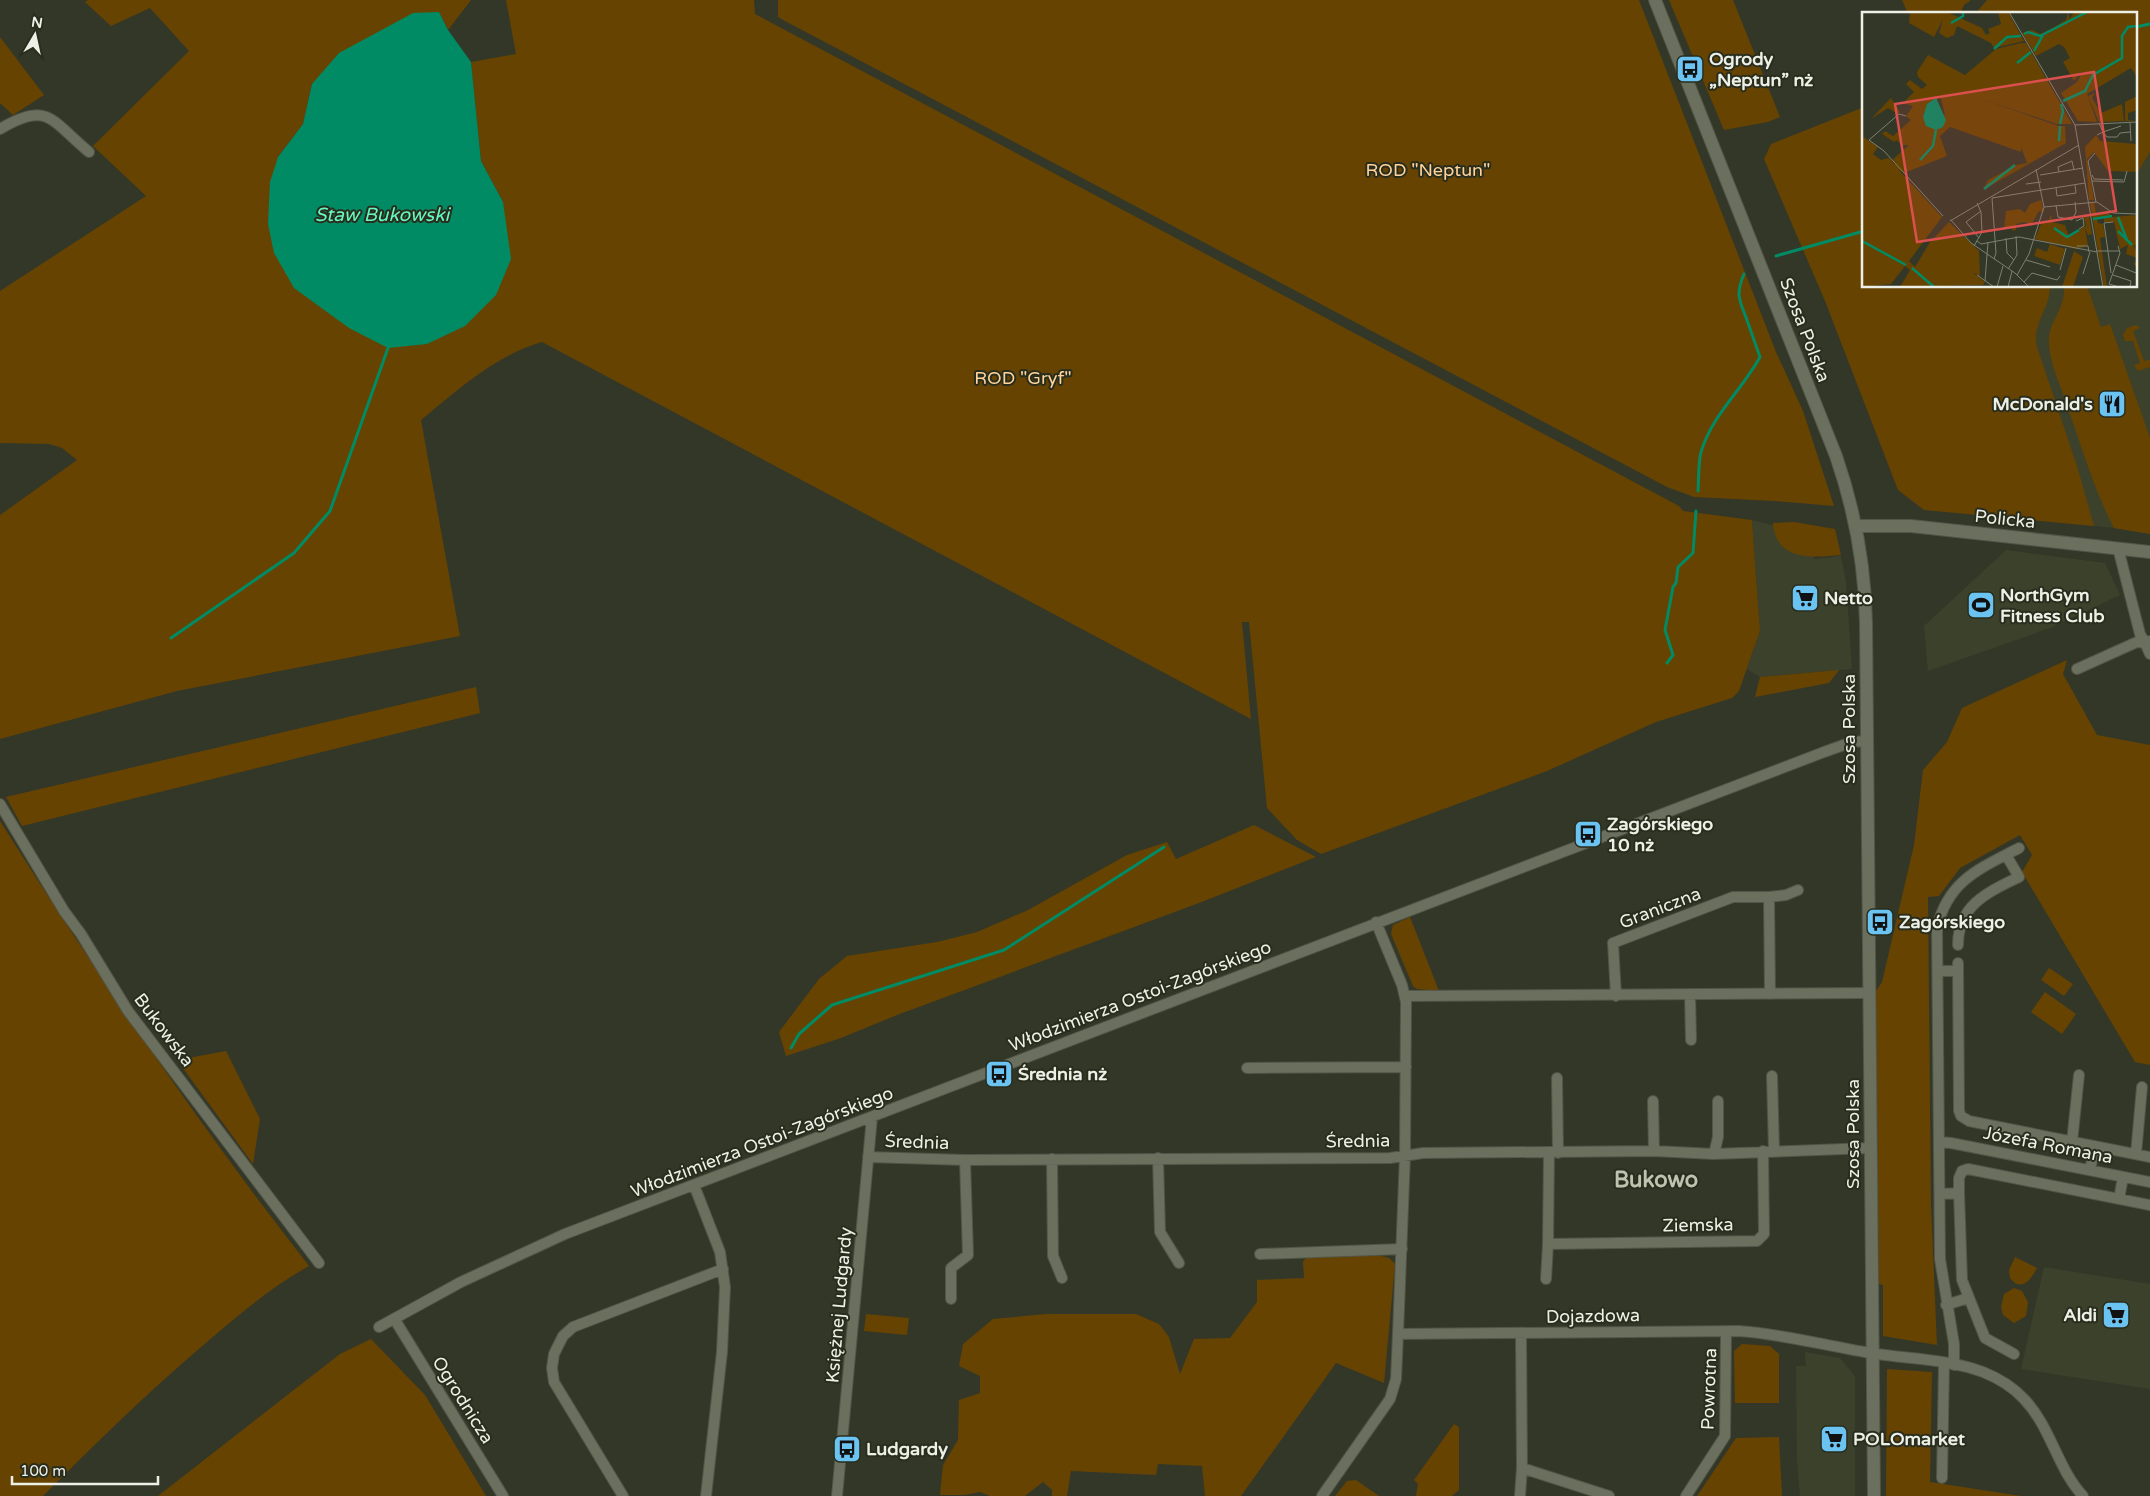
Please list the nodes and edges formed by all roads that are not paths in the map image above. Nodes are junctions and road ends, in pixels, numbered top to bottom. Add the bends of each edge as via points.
1 (1655, 0) edge
2 (0, 128) edge
3 (89, 152) dead end
4 (1857, 526) junction
5 (2118, 548) junction
6 (2150, 552) edge
7 (2148, 642) edge
8 (2150, 654) edge
9 (2078, 669) dead end
10 (1867, 741) junction
11 (0, 804) edge
12 (2019, 848) dead end
13 (2006, 855) junction
14 (1798, 890) dead end
15 (1769, 897) junction
16 (1376, 922) junction
17 (1958, 945) dead end
18 (1938, 971) junction
19 (1869, 992) junction
20 (1690, 994) junction
21 (1770, 994) junction
22 (1405, 996) junction
23 (1616, 996) junction
24 (1691, 1040) dead end
25 (1406, 1067) junction
26 (1247, 1068) dead end
27 (2079, 1075) dead end
28 (1772, 1076) dead end
29 (1557, 1078) dead end
30 (2142, 1087) dead end
31 (1940, 1089) junction
32 (1959, 1089) junction
33 (1653, 1101) dead end
34 (1718, 1101) dead end
35 (872, 1117) junction
36 (1940, 1142) junction
37 (2072, 1142) junction
38 (2095, 1146) junction
39 (1870, 1148) junction
40 (1654, 1150) junction
41 (1768, 1150) junction
42 (1554, 1153) junction
43 (1714, 1154) junction
44 (2136, 1154) junction
45 (1405, 1155) junction
46 (868, 1157) junction
47 (2150, 1157) edge
48 (1158, 1158) junction
49 (1052, 1159) junction
50 (965, 1160) junction
51 (2090, 1170) junction
52 (2123, 1176) junction
53 (2150, 1182) edge
54 (694, 1185) junction
55 (1959, 1193) junction
56 (1940, 1194) junction
57 (2119, 1199) junction
58 (2150, 1205) edge
59 (1548, 1244) junction
60 (1402, 1249) junction
61 (1260, 1254) dead end
62 (320, 1263) dead end
63 (1179, 1263) dead end
64 (723, 1269) junction
65 (1062, 1278) dead end
66 (1546, 1278) dead end
67 (1968, 1298) junction
68 (951, 1299) dead end
69 (1946, 1305) junction
70 (395, 1320) junction
71 (379, 1327) dead end
72 (1726, 1332) junction
73 (1521, 1333) junction
74 (1398, 1334) junction
75 (1872, 1353) junction
76 (2014, 1354) dead end
77 (1949, 1364) junction
78 (1522, 1468) junction
79 (1942, 1478) dead end
80 (503, 1496) edge
81 (624, 1496) edge
82 (706, 1496) edge
83 (838, 1496) edge
84 (1322, 1496) edge
85 (1520, 1496) edge
86 (1609, 1496) edge
87 (1686, 1496) edge
88 (1874, 1496) edge
89 (2083, 1496) edge

1 - 4 street, Szosa Polska via 1827,432
2 - 3 street via 24,116 40,114 50,118
4 - 5 street, Policka via 1911,526
4 - 10 street, Szosa Polska via 1865,606
5 - 6 street, Policka
5 - 7 street via 2140,634
7 - 8 street
7 - 9 street via 2137,642
10 - 16 street, Włodzimierza Ostoi-Zagórskiego via 1852,742
10 - 19 street, Szosa Polska
11 - 62 street, Bukowska via 128,1011
12 - 13 street
13 - 17 street via 2019,876 1979,898 1960,924
13 - 18 street via 1969,875 1948,896 1937,927
14 - 15 street, Graniczna
15 - 21 street
15 - 23 street, Graniczna via 1733,898 1613,943
16 - 22 street
16 - 35 street, Włodzimierza Ostoi-Zagórskiego
18 - 31 street
18 - 32 street via 1958,967
19 - 21 street
19 - 39 street, Szosa Polska
20 - 21 street
20 - 23 street
20 - 24 street
22 - 23 street
22 - 25 street
25 - 26 street
25 - 45 street
27 - 37 street
28 - 41 street
29 - 42 street
30 - 44 street
31 - 32 street
31 - 36 street
32 - 37 street via 1960,1114 1966,1120
33 - 40 street
34 - 43 street via 1718,1136
35 - 46 street, Księżnej Ludgardy
35 - 54 street, Włodzimierza Ostoi-Zagórskiego
36 - 51 street, Józefa Romana
36 - 56 street
37 - 38 street
38 - 44 street
38 - 51 street
39 - 41 street, Średnia
39 - 75 street, Szosa Polska
40 - 42 street, Średnia
40 - 43 street, Średnia
41 - 43 street, Średnia
41 - 59 street, Ziemska via 1764,1234 1757,1240
42 - 45 street, Średnia
42 - 59 street
44 - 47 street
45 - 48 street, Średnia via 1390,1158
45 - 60 street
46 - 50 street, Średnia
46 - 83 street, Księżnej Ludgardy
48 - 49 street, Średnia
48 - 63 street via 1160,1232
49 - 50 street, Średnia
49 - 65 street via 1053,1256
50 - 68 street, Średnia via 968,1255 951,1268
51 - 52 street, Józefa Romana
52 - 53 street, Józefa Romana
52 - 57 street
54 - 64 street via 715,1238
54 - 70 street, Włodzimierza Ostoi-Zagórskiego via 530,1249 461,1282
55 - 56 street
55 - 57 street via 1959,1176 1968,1169
55 - 67 street via 1961,1274
56 - 69 street via 1940,1265
57 - 58 street
59 - 66 street
60 - 61 street
60 - 74 street
64 - 81 street via 573,1327 556,1349 552,1368 557,1389
64 - 82 street via 722,1352
67 - 69 street
67 - 76 street via 1985,1338
69 - 77 street via 1954,1344
70 - 71 street, Włodzimierza Ostoi-Zagórskiego
70 - 80 street, Ogrodnicza
72 - 73 street, Dojazdowa
72 - 75 street, Dojazdowa via 1763,1333
72 - 87 street, Powrotna via 1725,1436
73 - 74 street, Dojazdowa
73 - 78 street
74 - 84 street via 1396,1379 1390,1399
75 - 77 street, Dojazdowa
75 - 88 street, Szosa Polska
77 - 79 street
77 - 89 street, Dojazdowa via 1991,1375 2024,1399 2041,1420 2066,1472
78 - 85 street
78 - 86 street

